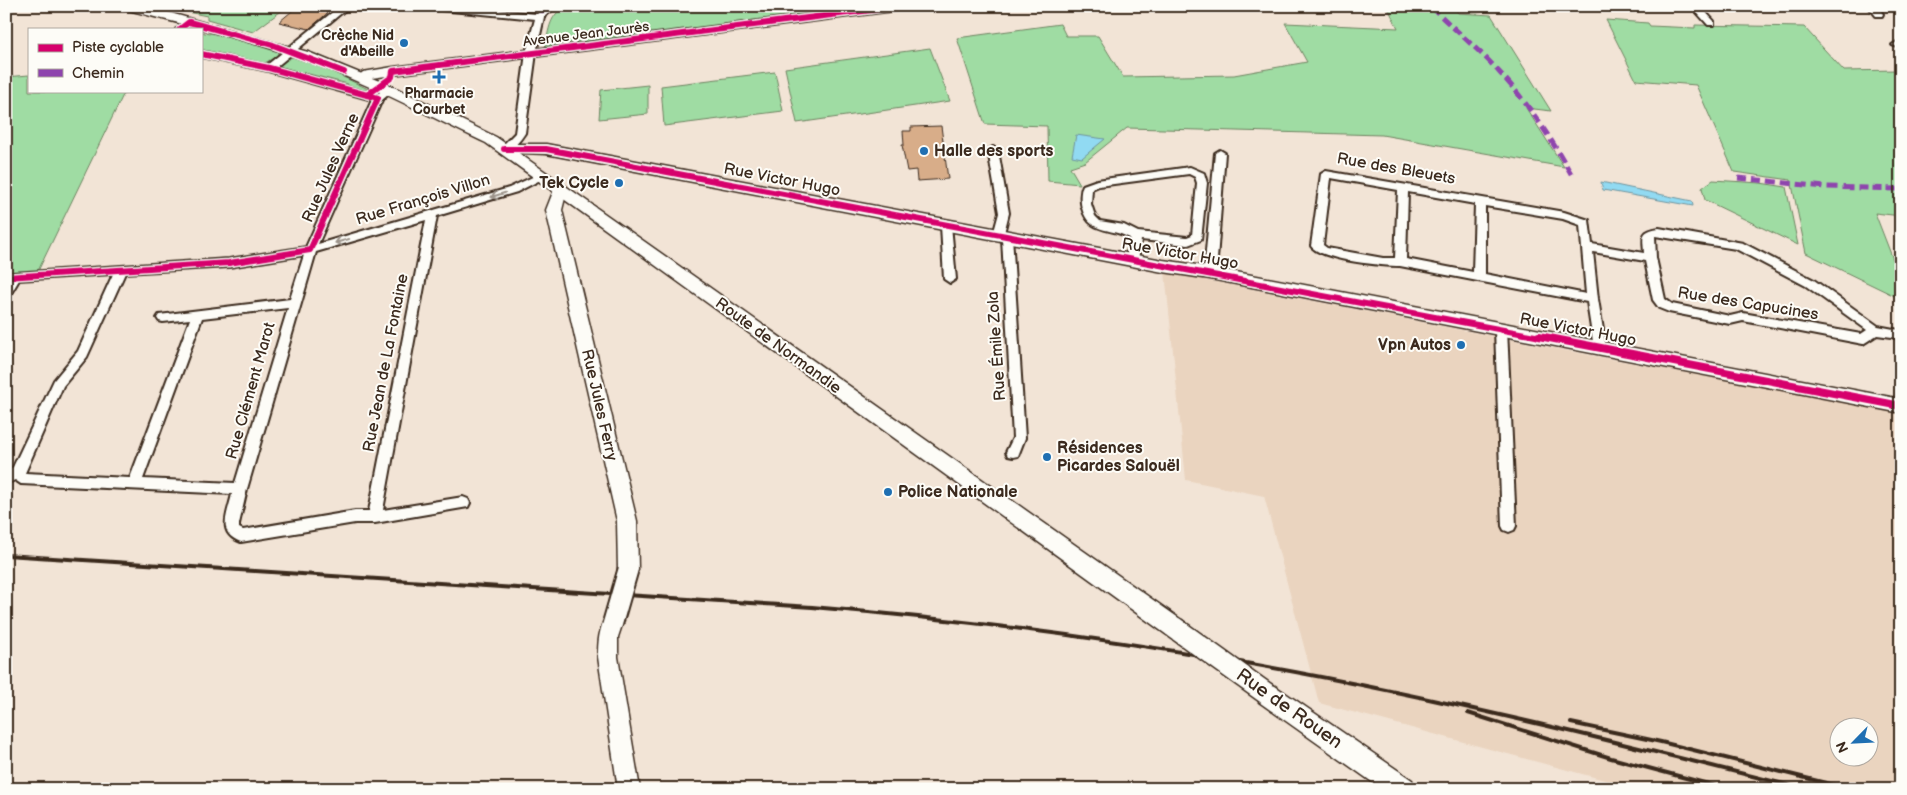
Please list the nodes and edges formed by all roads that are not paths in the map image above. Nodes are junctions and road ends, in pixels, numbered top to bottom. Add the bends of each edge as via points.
1 (130, 6) edge
2 (346, 6) edge
3 (430, 6) edge
4 (553, 6) edge
5 (898, 6) edge
6 (902, 6) edge
7 (1695, 6) edge
8 (1872, 6) edge
9 (541, 12) edge
10 (1879, 14) dead end
11 (1711, 23) dead end
12 (184, 25) edge
13 (197, 28) edge
14 (202, 29) edge
15 (290, 50) junction
16 (531, 53) junction
17 (202, 54) edge
18 (269, 68) junction
19 (375, 87) junction
20 (504, 149) junction
21 (992, 150) dead end
22 (1220, 154) dead end
23 (543, 176) junction
24 (1403, 187) junction
25 (560, 190) junction
26 (1480, 201) junction
27 (432, 215) junction
28 (946, 225) junction
29 (1002, 235) junction
30 (1136, 236) junction
31 (1588, 246) junction
32 (310, 250) junction
33 (1650, 258) junction
34 (1132, 260) junction
35 (1400, 262) junction
36 (121, 270) junction
37 (1210, 272) junction
38 (1479, 277) junction
39 (950, 279) dead end
40 (6, 292) edge
41 (1592, 299) junction
42 (295, 303) junction
43 (198, 314) junction
44 (163, 318) dead end
45 (1501, 329) junction
46 (1876, 330) junction
47 (1901, 337) edge
48 (1600, 348) junction
49 (1901, 406) edge
50 (1013, 452) dead end
51 (18, 471) junction
52 (6, 479) edge
53 (134, 484) junction
54 (240, 489) junction
55 (464, 503) dead end
56 (375, 518) junction
57 (1509, 526) dead end
58 (1175, 628) joint
59 (629, 789) edge
60 (1403, 789) edge

1 - 12 main road, Route de Normandie
2 - 15 street
3 - 9 street
4 - 9 street
5 - 6 street, Avenue Jean Jaurès
5 - 16 street, Avenue Jean Jaurès
7 - 11 street
8 - 10 street
9 - 16 street
12 - 13 main road, Route de Normandie
14 - 15 main road, Route de Normandie
15 - 18 street
15 - 19 main road, Route de Normandie
16 - 19 street, Avenue Jean Jaurès via 393,71
16 - 20 street via 520,133
17 - 18 street
18 - 19 street
19 - 20 main road, Route de Normandie via 468,127
19 - 32 street, Rue Jules Verne
20 - 23 main road, Route de Normandie
20 - 28 street, Rue Victor Hugo via 546,149
21 - 29 street, Rue Émile Zola via 1004,213
22 - 37 street
23 - 25 main road, Route de Normandie
23 -> 27 street, Rue François Villon via 526,185
24 - 26 street, Rue des Bleuets
24 - 35 street
24 - 35 street, Rue des Bleuets via 1326,174 1317,246 1324,251
25 - 58 main road, Route de Normandie
25 - 59 street, Rue Jules Ferry, bridge via 554,210 627,521 628,570 608,636 608,657
26 - 31 street, Rue des Bleuets via 1564,216 1585,223
26 - 38 street
27 -> 32 street, Rue François Villon
27 - 56 street, Rue Jean de La Fontaine
28 - 29 street, Rue Victor Hugo
28 - 39 street
29 - 34 street, Rue Victor Hugo
29 - 50 street, Rue Émile Zola via 1019,438
30 - 30 street via 1188,241 1197,237 1200,175 1190,170 1087,186 1086,204 1090,218 1097,224 1120,228
30 - 34 street
31 - 33 street
31 - 41 street, Rue des Bleuets
32 - 36 street, Rue François Villon via 229,263
32 - 42 street, Rue Clément Marot
33 - 46 street, Rue des Capucines via 1659,300 1669,308 1730,320 1743,317 1863,339
33 - 46 street, Rue des Capucines via 1648,236 1659,232 1740,246 1810,283
34 - 37 street, Rue Victor Hugo
35 - 38 street, Rue des Bleuets
36 - 40 street, Rue François Villon via 16,276
36 - 51 street via 83,354 58,383
37 - 45 street, Rue Victor Hugo
38 - 41 street, Rue des Bleuets
41 - 48 street, Rue des Bleuets
42 - 43 street, Rue Clément Marot
42 - 54 street, Rue Clément Marot
43 - 44 street, Rue Clément Marot
43 - 53 street
45 - 48 street, Rue Victor Hugo
45 - 57 street
46 - 47 street, Rue des Capucines
48 - 49 street, Rue Victor Hugo
51 - 52 street
51 - 53 street via 21,478
53 - 54 street
54 - 56 street, Rue Clément Marot via 232,524 233,531 241,536 355,517
55 - 56 street
58 - 60 main road, Rue de Rouen, bridge

